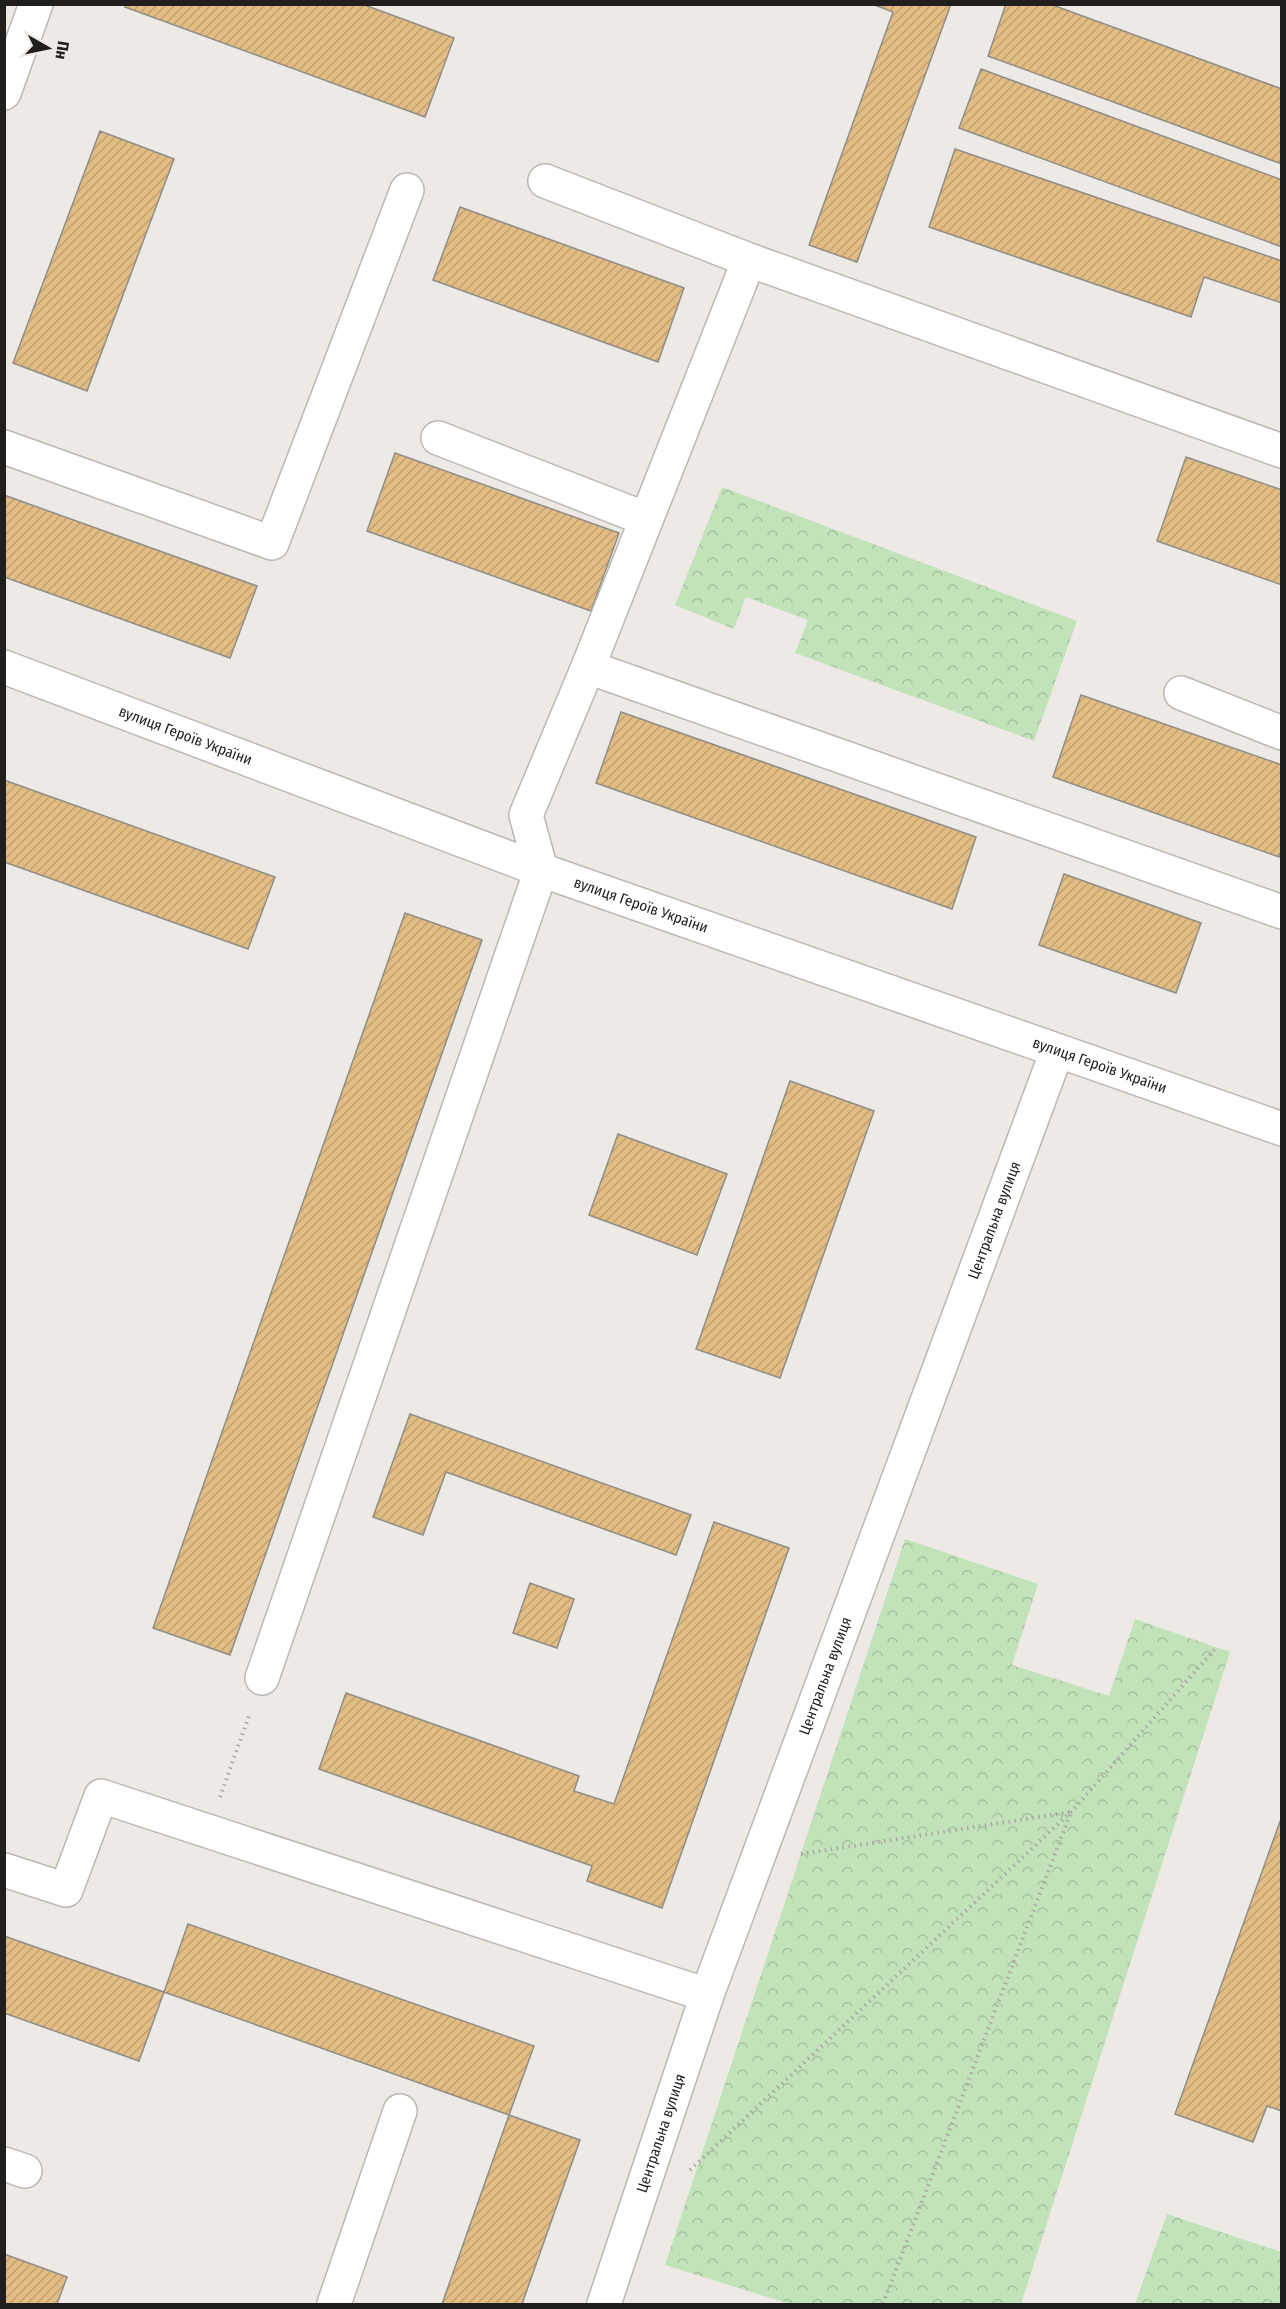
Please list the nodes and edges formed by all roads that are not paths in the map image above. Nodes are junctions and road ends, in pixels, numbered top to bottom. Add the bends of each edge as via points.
1 (36, 4) edge
2 (4, 93) edge
3 (545, 181) dead end
4 (407, 190) dead end
5 (749, 260) junction
6 (438, 438) dead end
7 (4, 447) edge
8 (1281, 451) edge
9 (646, 519) junction
10 (4, 667) edge
11 (588, 667) junction
12 (1181, 693) dead end
13 (1281, 733) edge
14 (541, 870) junction
15 (1281, 912) edge
16 (1057, 1051) junction
17 (1281, 1130) edge
18 (262, 1678) road end
19 (4, 1870) edge
20 (708, 1995) junction
21 (400, 2110) dead end
22 (333, 2304) edge
23 (604, 2304) edge

1 - 2 street
3 - 5 street
4 - 7 street via 272,543
5 - 8 street
5 - 9 street
6 - 9 street
9 - 11 street
10 - 14 street, вулиця Героїв України
11 - 14 street via 526,815
11 - 15 street
12 - 13 street
14 - 16 street, вулиця Героїв України
14 - 18 street
16 - 17 street, вулиця Героїв України
16 - 20 street, Центральна вулиця
19 - 20 street via 66,1890 101,1796
20 - 23 street, Центральна вулиця
21 - 22 street

